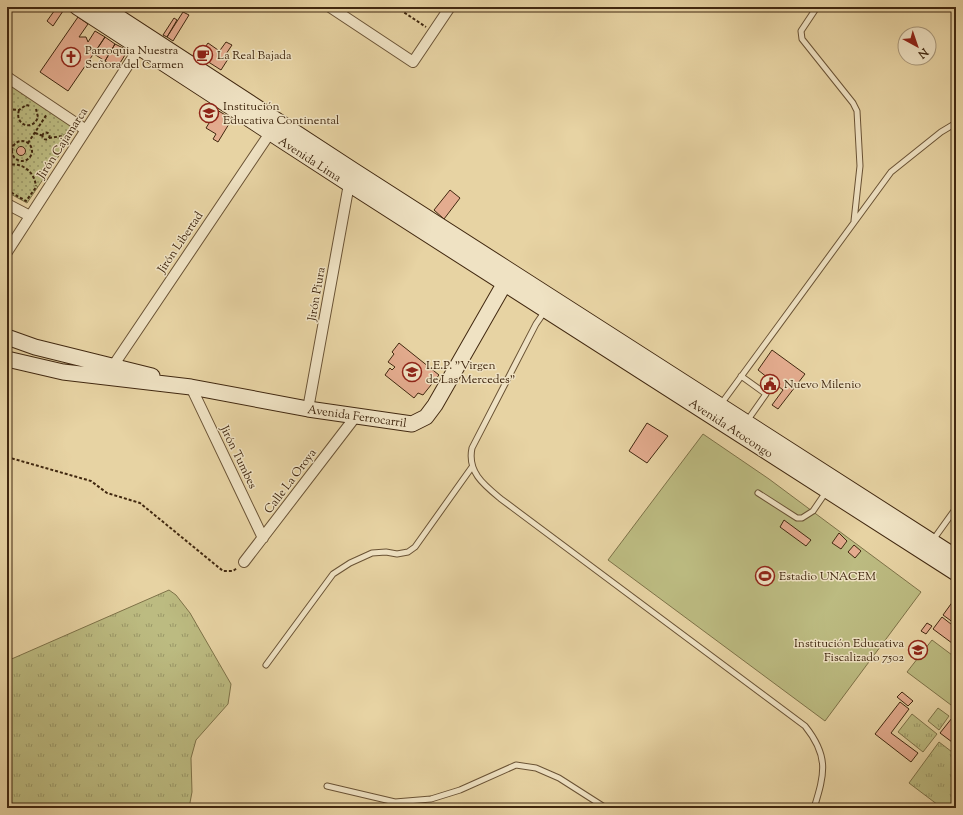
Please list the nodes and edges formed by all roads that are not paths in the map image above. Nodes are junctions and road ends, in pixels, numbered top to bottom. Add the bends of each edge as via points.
1 (77, 7) edge
2 (103, 7) edge
3 (330, 7) edge
4 (450, 7) edge
5 (817, 7) edge
6 (139, 48) junction
7 (7, 77) edge
8 (956, 123) edge
9 (86, 130) junction
10 (270, 133) junction
11 (349, 184) junction
12 (7, 204) edge
13 (30, 216) junction
14 (854, 222) junction
15 (7, 252) edge
16 (508, 277) junction
17 (552, 305) junction
18 (7, 337) edge
19 (7, 360) edge
20 (113, 366) junction
21 (741, 376) junction
22 (191, 388) junction
23 (308, 409) junction
24 (716, 411) junction
25 (356, 416) junction
26 (742, 428) junction
27 (472, 467) junction
28 (830, 485) junction
29 (758, 493) dead end
30 (956, 508) edge
31 (263, 538) junction
32 (928, 547) junction
33 (956, 558) edge
34 (244, 562) road end
35 (956, 573) edge
36 (266, 665) dead end
37 (327, 786) dead end
38 (606, 808) edge
39 (814, 808) edge

1 - 6 main road, Avenida Lima
2 - 16 main road, Avenida Lima
3 - 4 street via 414,62
5 - 14 lane via 802,31 802,39 853,103 858,117 860,166
6 - 9 street, Jirón Cajamarca
6 - 10 main road, Avenida Lima
7 - 9 street
8 - 14 lane via 940,132 891,172
9 - 13 street, Jirón Cajamarca
10 - 11 main road, Avenida Lima
10 - 20 street, Jirón Libertad
11 - 16 main road, Avenida Lima
11 - 23 street, Jirón Piura
12 - 13 street
13 - 15 street, Jirón Cajamarca
14 - 21 lane
16 - 17 main road, Avenida Atocongo
16 - 25 main road, Avenida Ferrocarril via 426,417 412,424
17 - 24 main road, Avenida Atocongo
17 - 27 lane via 536,324 472,448
18 - 20 main road, Avenida Ferrocarril via 35,347
19 - 22 main road, Avenida Ferrocarril via 98,378
20 - 22 main road, Avenida Ferrocarril
21 - 24 lane
21 - 26 lane via 766,394
22 - 23 main road, Avenida Ferrocarril
22 - 31 street, Jirón Tumbes
23 - 25 main road, Avenida Ferrocarril
24 - 26 main road, Avenida Atocongo
25 - 31 street, Calle La Oroya
26 - 28 main road, Avenida Atocongo
27 - 36 lane via 415,547 408,552 397,554 372,553 333,574
27 - 39 lane via 477,477 501,500 805,726 817,741 823,760 820,789
28 - 29 lane via 813,511 802,518 797,518
28 - 32 main road, Avenida Atocongo
30 - 32 lane
31 - 34 street, Calle La Oroya
32 - 33 main road, Avenida Atocongo
32 - 35 main road, Avenida Atocongo
37 - 38 lane via 395,802 431,799 460,790 516,765 536,768 559,778

